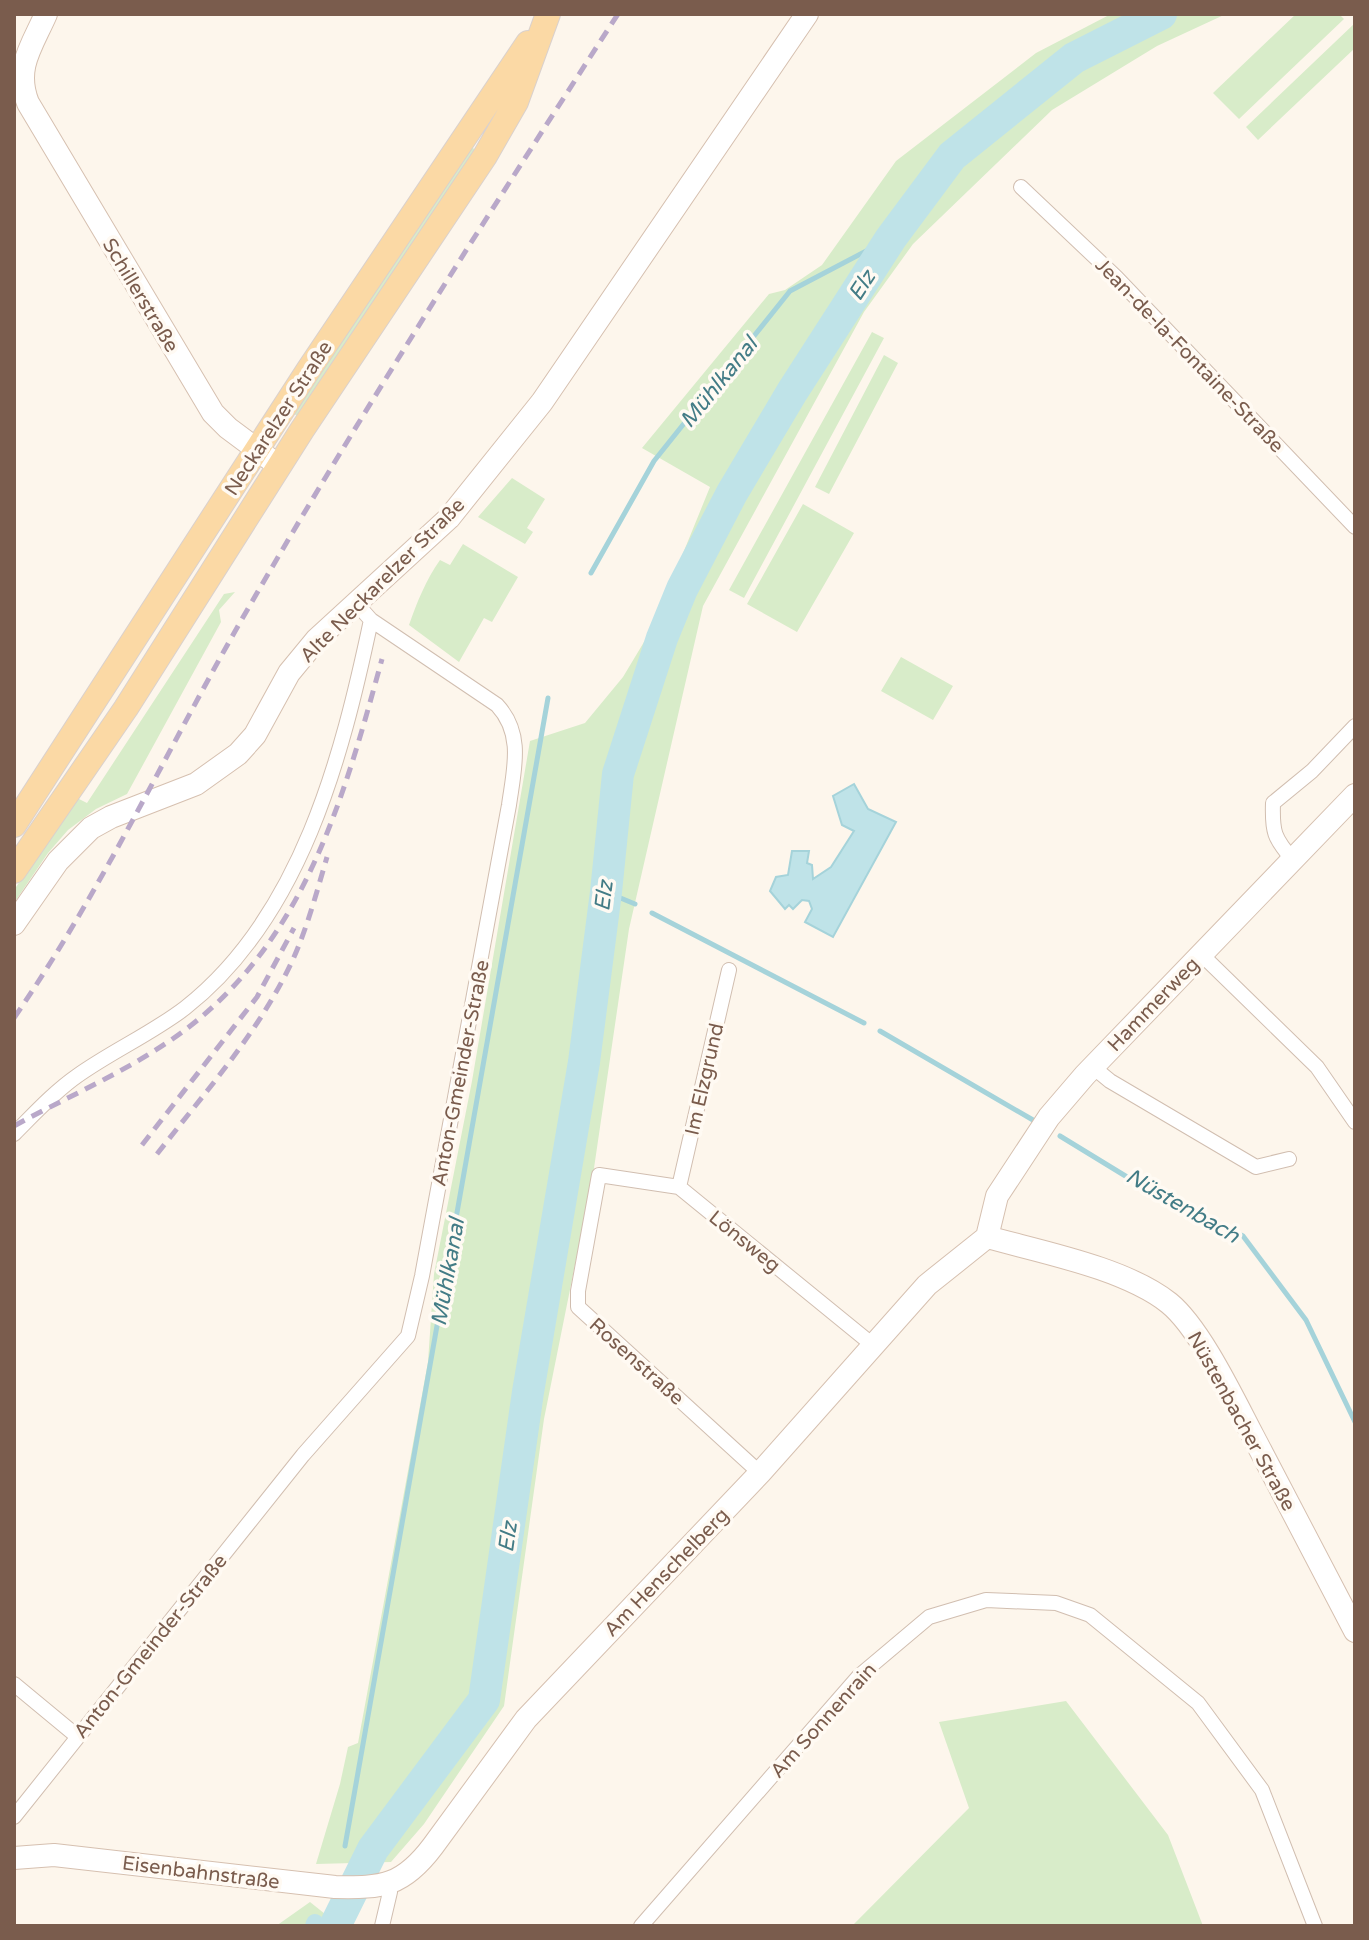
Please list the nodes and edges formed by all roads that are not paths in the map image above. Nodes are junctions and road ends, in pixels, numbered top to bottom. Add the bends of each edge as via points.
1 (46, 14) edge
2 (548, 14) edge
3 (807, 14) edge
4 (18, 69) edge
5 (21, 107) edge
6 (1021, 187) dead end
7 (257, 450) junction
8 (279, 466) junction
9 (1355, 527) edge
10 (355, 602) junction
11 (371, 620) junction
12 (1355, 726) edge
13 (1355, 795) edge
14 (58, 808) junction
15 (18, 814) edge
16 (1293, 860) junction
17 (14, 871) edge
18 (14, 924) edge
19 (1201, 954) junction
20 (729, 970) dead end
21 (1093, 1067) junction
22 (1355, 1122) edge
23 (14, 1134) edge
24 (1289, 1159) dead end
25 (679, 1187) junction
26 (987, 1237) junction
27 (874, 1346) junction
28 (760, 1473) junction
29 (1355, 1631) edge
30 (14, 1684) edge
31 (78, 1737) junction
32 (14, 1817) edge
33 (14, 1858) edge
34 (379, 1885) junction
35 (382, 1926) edge
36 (641, 1926) edge
37 (1315, 1926) edge

1 - 4 street
2 - 7 main road, Neckarelzer Straße
2 - 8 main road via 516,102 485,156
3 - 10 street, Alte Neckarelzer Straße via 542,402 449,518
4 - 5 street, Schillerstraße
5 - 7 street, Schillerstraße via 213,413
6 - 9 street, Jean-de-la-Fontaine-Straße via 1116,277
7 - 8 street, Schillerstraße
7 - 15 main road, Neckarelzer Straße
8 - 14 main road
10 - 11 street, Anton-Gmeinder-Straße
10 - 18 street, Alte Neckarelzer Straße via 289,673 255,735 238,754 196,784 91,828 58,861
11 - 23 street via 352,705 318,809 265,920 187,1006 76,1076
11 - 31 street, Anton-Gmeinder-Straße via 497,705 515,733 516,750 408,1336 303,1455
12 - 16 street via 1273,803 1276,840
13 - 16 street, Hammerweg
14 - 15 street
14 - 17 main road
16 - 19 street, Hammerweg
19 - 21 street, Hammerweg
19 - 22 street via 1317,1067
20 - 25 street, Im Elzgrund
21 - 24 street via 1256,1167
21 - 26 street, Hammerweg via 1049,1117 997,1196
25 - 27 street, Lönsweg
25 - 28 street, Rosenstraße via 599,1175 578,1307
26 - 27 street, Am Henschelberg via 927,1285
26 - 29 street, Nüstenbacher Straße via 1137,1283 1170,1304 1231,1394
27 - 28 street, Am Henschelberg
28 - 34 street, Am Henschelberg via 526,1719 418,1865 406,1876
30 - 31 street
31 - 32 street, Anton-Gmeinder-Straße
33 - 34 street, Eisenbahnstraße via 54,1855 335,1887
34 - 35 street via 390,1892
36 - 37 street, Am Sonnenrain via 859,1676 929,1617 986,1600 1056,1603 1090,1615 1198,1703 1262,1790

